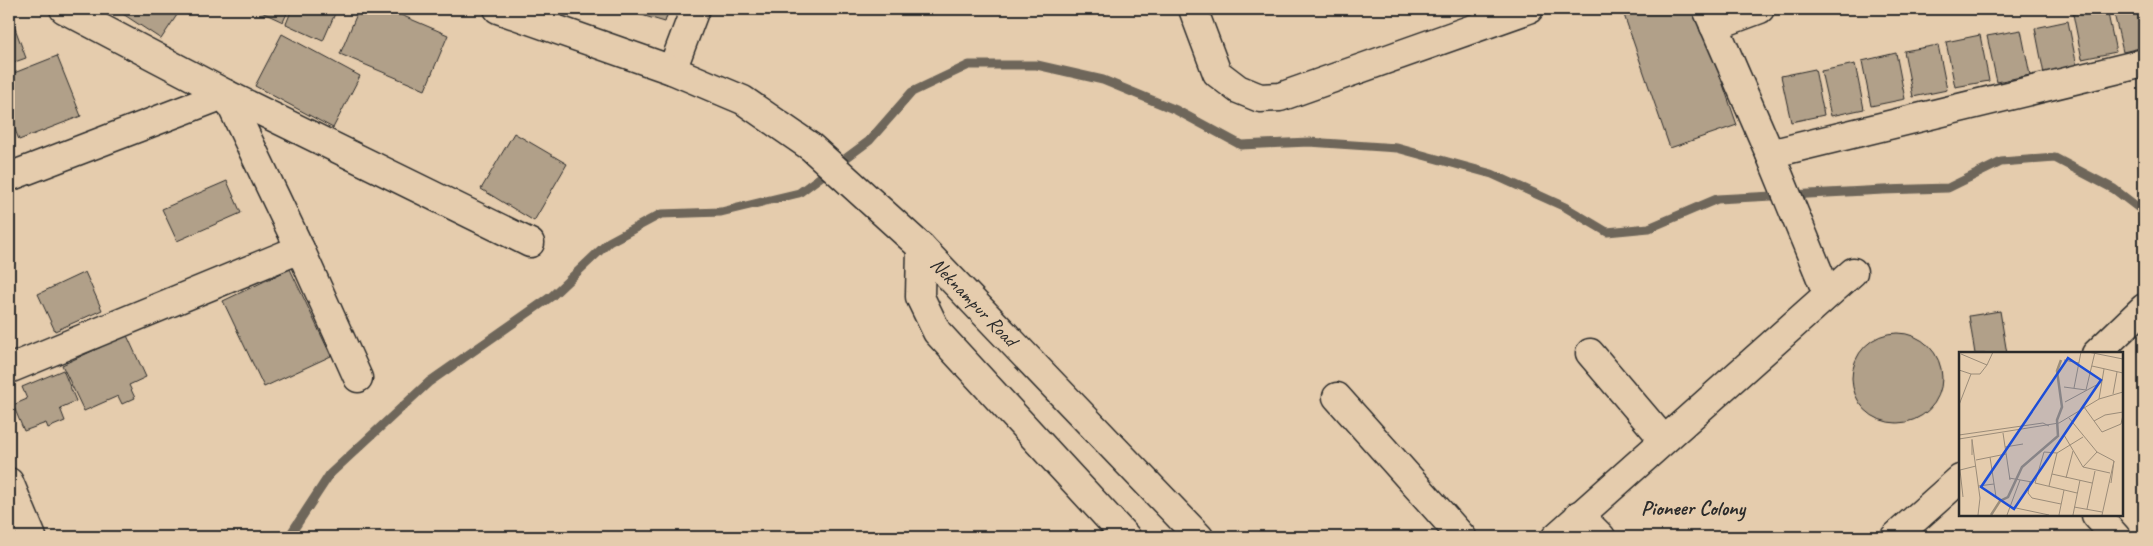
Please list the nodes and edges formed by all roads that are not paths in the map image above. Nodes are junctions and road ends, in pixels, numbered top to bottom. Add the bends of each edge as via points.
1 (64, 9) edge
2 (498, 9) edge
3 (695, 9) edge
4 (1193, 9) edge
5 (1529, 9) edge
6 (1760, 9) edge
7 (1711, 18) edge
8 (2144, 63) edge
9 (672, 70) junction
10 (226, 94) junction
11 (1774, 165) junction
12 (9, 177) edge
13 (530, 243) dead end
14 (921, 247) junction
15 (300, 249) junction
16 (1853, 272) dead end
17 (1827, 294) junction
18 (2144, 308) edge
19 (2098, 352) edge
20 (1590, 353) dead end
21 (9, 369) edge
22 (358, 378) dead end
23 (1337, 397) dead end
24 (1664, 440) junction
25 (1959, 480) edge
26 (9, 482) edge
27 (1580, 515) junction
28 (2097, 516) edge
29 (32, 537) edge
30 (1126, 537) edge
31 (1199, 537) edge
32 (1462, 537) edge
33 (1556, 537) edge
34 (1601, 537) edge
35 (1895, 537) edge
36 (2116, 537) edge

1 - 10 street
2 - 9 street
3 - 9 street
4 - 5 street via 1217,73 1238,89 1260,98 1280,97
6 - 7 street
7 - 11 street
8 - 11 street
9 - 14 street via 743,100 812,147
10 - 12 street
10 - 13 street
10 - 15 street
11 - 17 street
14 - 30 street, Neknampur Road via 920,297 937,332
14 - 31 street, Neknampur Road
15 - 21 street
15 - 22 street
16 - 17 street
17 - 24 street
18 - 19 street
20 - 24 street
23 - 32 street
24 - 27 street
25 - 35 street
26 - 29 street
27 - 33 street
27 - 34 street
28 - 36 street

